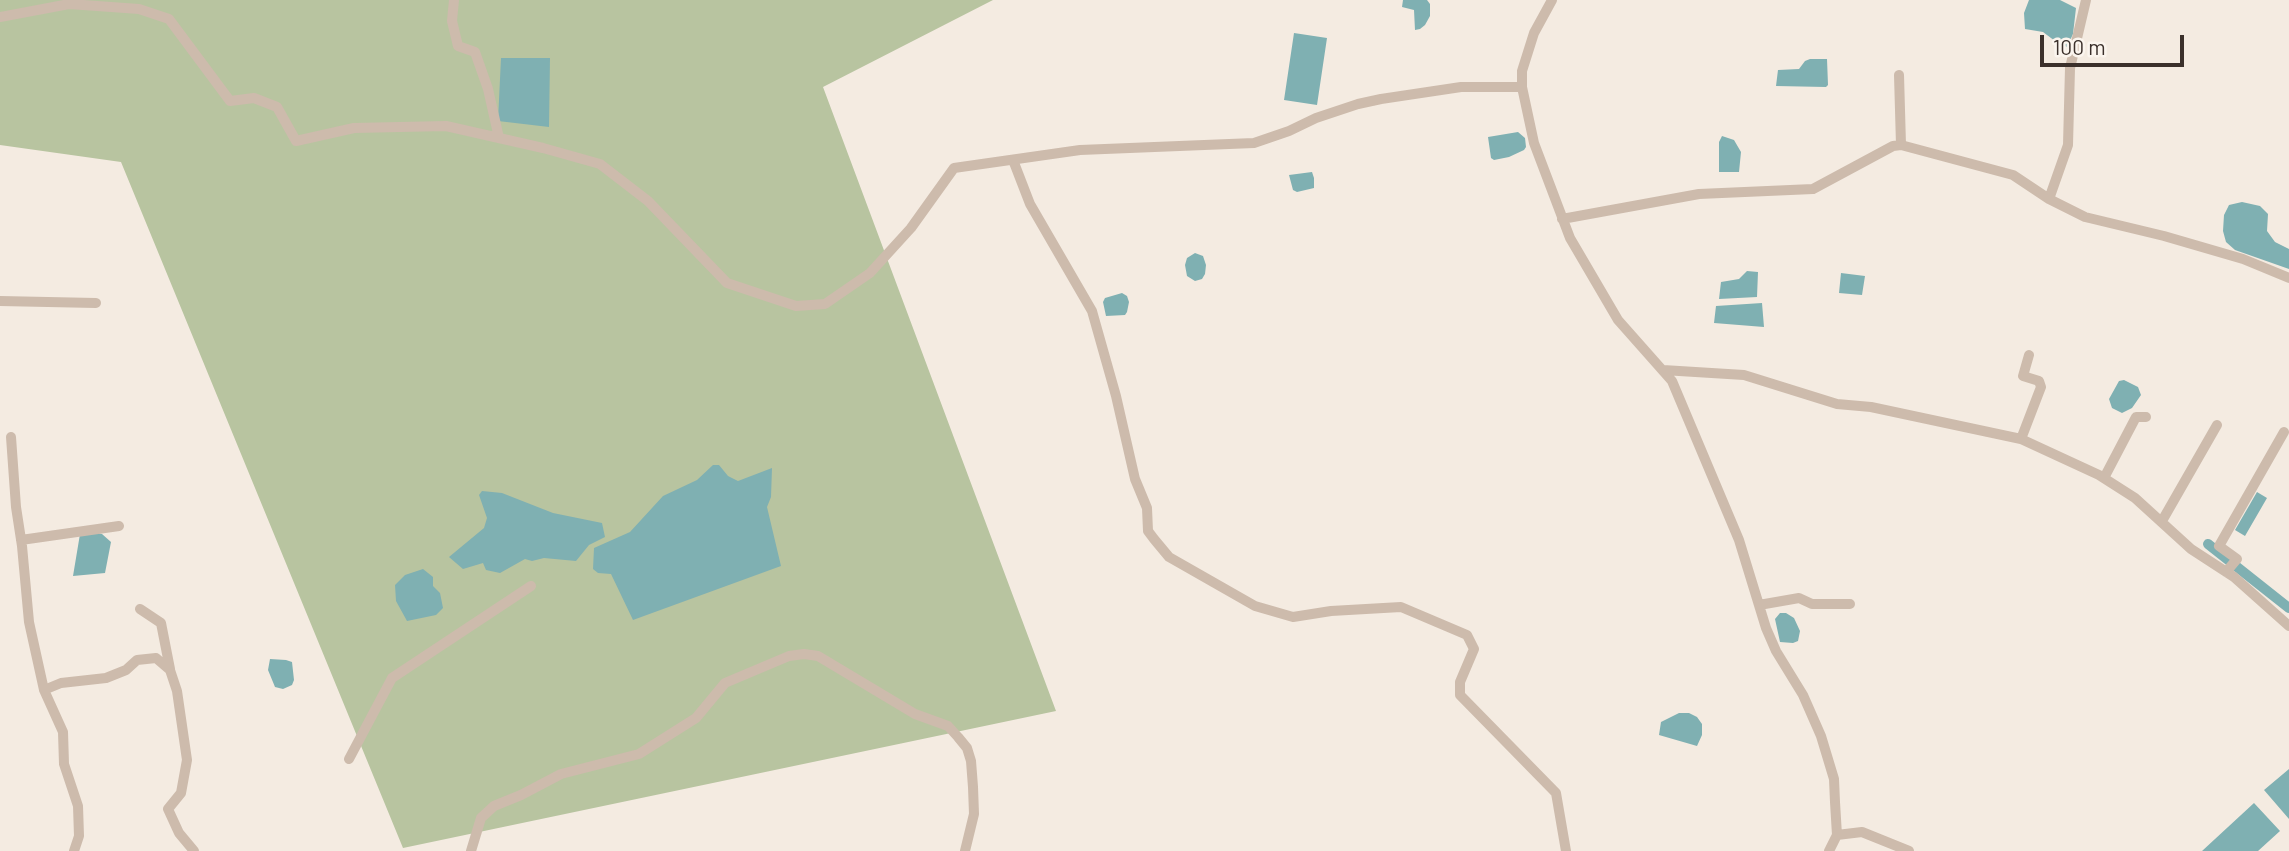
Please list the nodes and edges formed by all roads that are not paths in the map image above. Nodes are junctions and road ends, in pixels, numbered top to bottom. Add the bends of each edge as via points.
1 (148, 0) edge
2 (454, 0) edge
3 (1552, 0) edge
4 (2086, 0) edge
5 (139, 9) junction
6 (0, 17) edge
7 (1899, 75) dead end
8 (1522, 87) junction
9 (499, 138) junction
10 (1901, 145) junction
11 (1013, 160) junction
12 (2049, 199) junction
13 (1562, 219) junction
14 (2289, 278) edge
15 (0, 301) edge
16 (96, 303) dead end
17 (2029, 355) dead end
18 (1663, 370) junction
19 (2146, 416) dead end
20 (2217, 425) dead end
21 (2284, 432) dead end
22 (11, 437) dead end
23 (2021, 439) junction
24 (2104, 478) junction
25 (2162, 521) junction
26 (119, 526) dead end
27 (21, 540) junction
28 (2227, 572) junction
29 (531, 586) dead end
30 (1850, 604) dead end
31 (1759, 605) junction
32 (140, 609) dead end
33 (2289, 626) edge
34 (170, 670) junction
35 (44, 690) junction
36 (349, 759) dead end
37 (1837, 835) junction
38 (74, 851) edge
39 (194, 851) edge
40 (471, 851) edge
41 (965, 851) edge
42 (1566, 851) edge
43 (1829, 851) edge
44 (1909, 851) edge

1 - 5 street
2 - 9 street via 452,21 458,46 475,52
3 - 8 street via 1534,33
4 - 12 street via 2070,68 2068,145
5 - 6 street via 69,4
5 - 9 street via 169,19 230,101 254,98 277,107 296,141 354,128 446,126
7 - 10 street
8 - 11 street via 1461,87 1381,99 1254,143 1080,150
8 - 13 street via 1534,143
9 - 11 street via 600,164 648,201 727,283 796,306 825,304 870,274 911,228 954,168
10 - 12 street via 2013,175
10 - 13 street via 1813,189 1699,194
11 - 42 street via 1030,204 1092,311 1135,479 1147,508 1148,531 1154,539 1169,557 1255,606 1293,617 1401,607 1467,635 1474,649 1460,681 1460,695 1556,793
12 - 14 street via 2085,217 2243,259
13 - 18 street via 1618,320
15 - 16 street
17 - 23 street via 2023,376 2039,381 2041,387
18 - 23 street via 1744,375 1837,404
18 - 31 street via 1672,380 1739,540
19 - 24 street via 2136,417
20 - 25 street
21 - 28 street via 2219,546 2237,559
22 - 27 street
23 - 24 street
24 - 25 street
25 - 28 street via 2191,549
26 - 27 street
27 - 35 street via 29,622
28 - 33 street
29 - 36 street via 391,678
30 - 31 street via 1812,604 1799,598
31 - 37 street via 1776,651 1821,736 1834,779
32 - 34 street via 161,622
34 - 35 street via 156,658 137,660 106,678 61,683
34 - 39 street via 187,760 181,793 167,808
35 - 38 street via 63,733 64,764 78,806 79,836
37 - 43 street
37 - 44 street via 1862,832
40 - 41 street via 481,818 494,806 561,774 639,754 696,718 725,683 789,656 812,654 915,714 948,726 963,743 971,761 974,814

